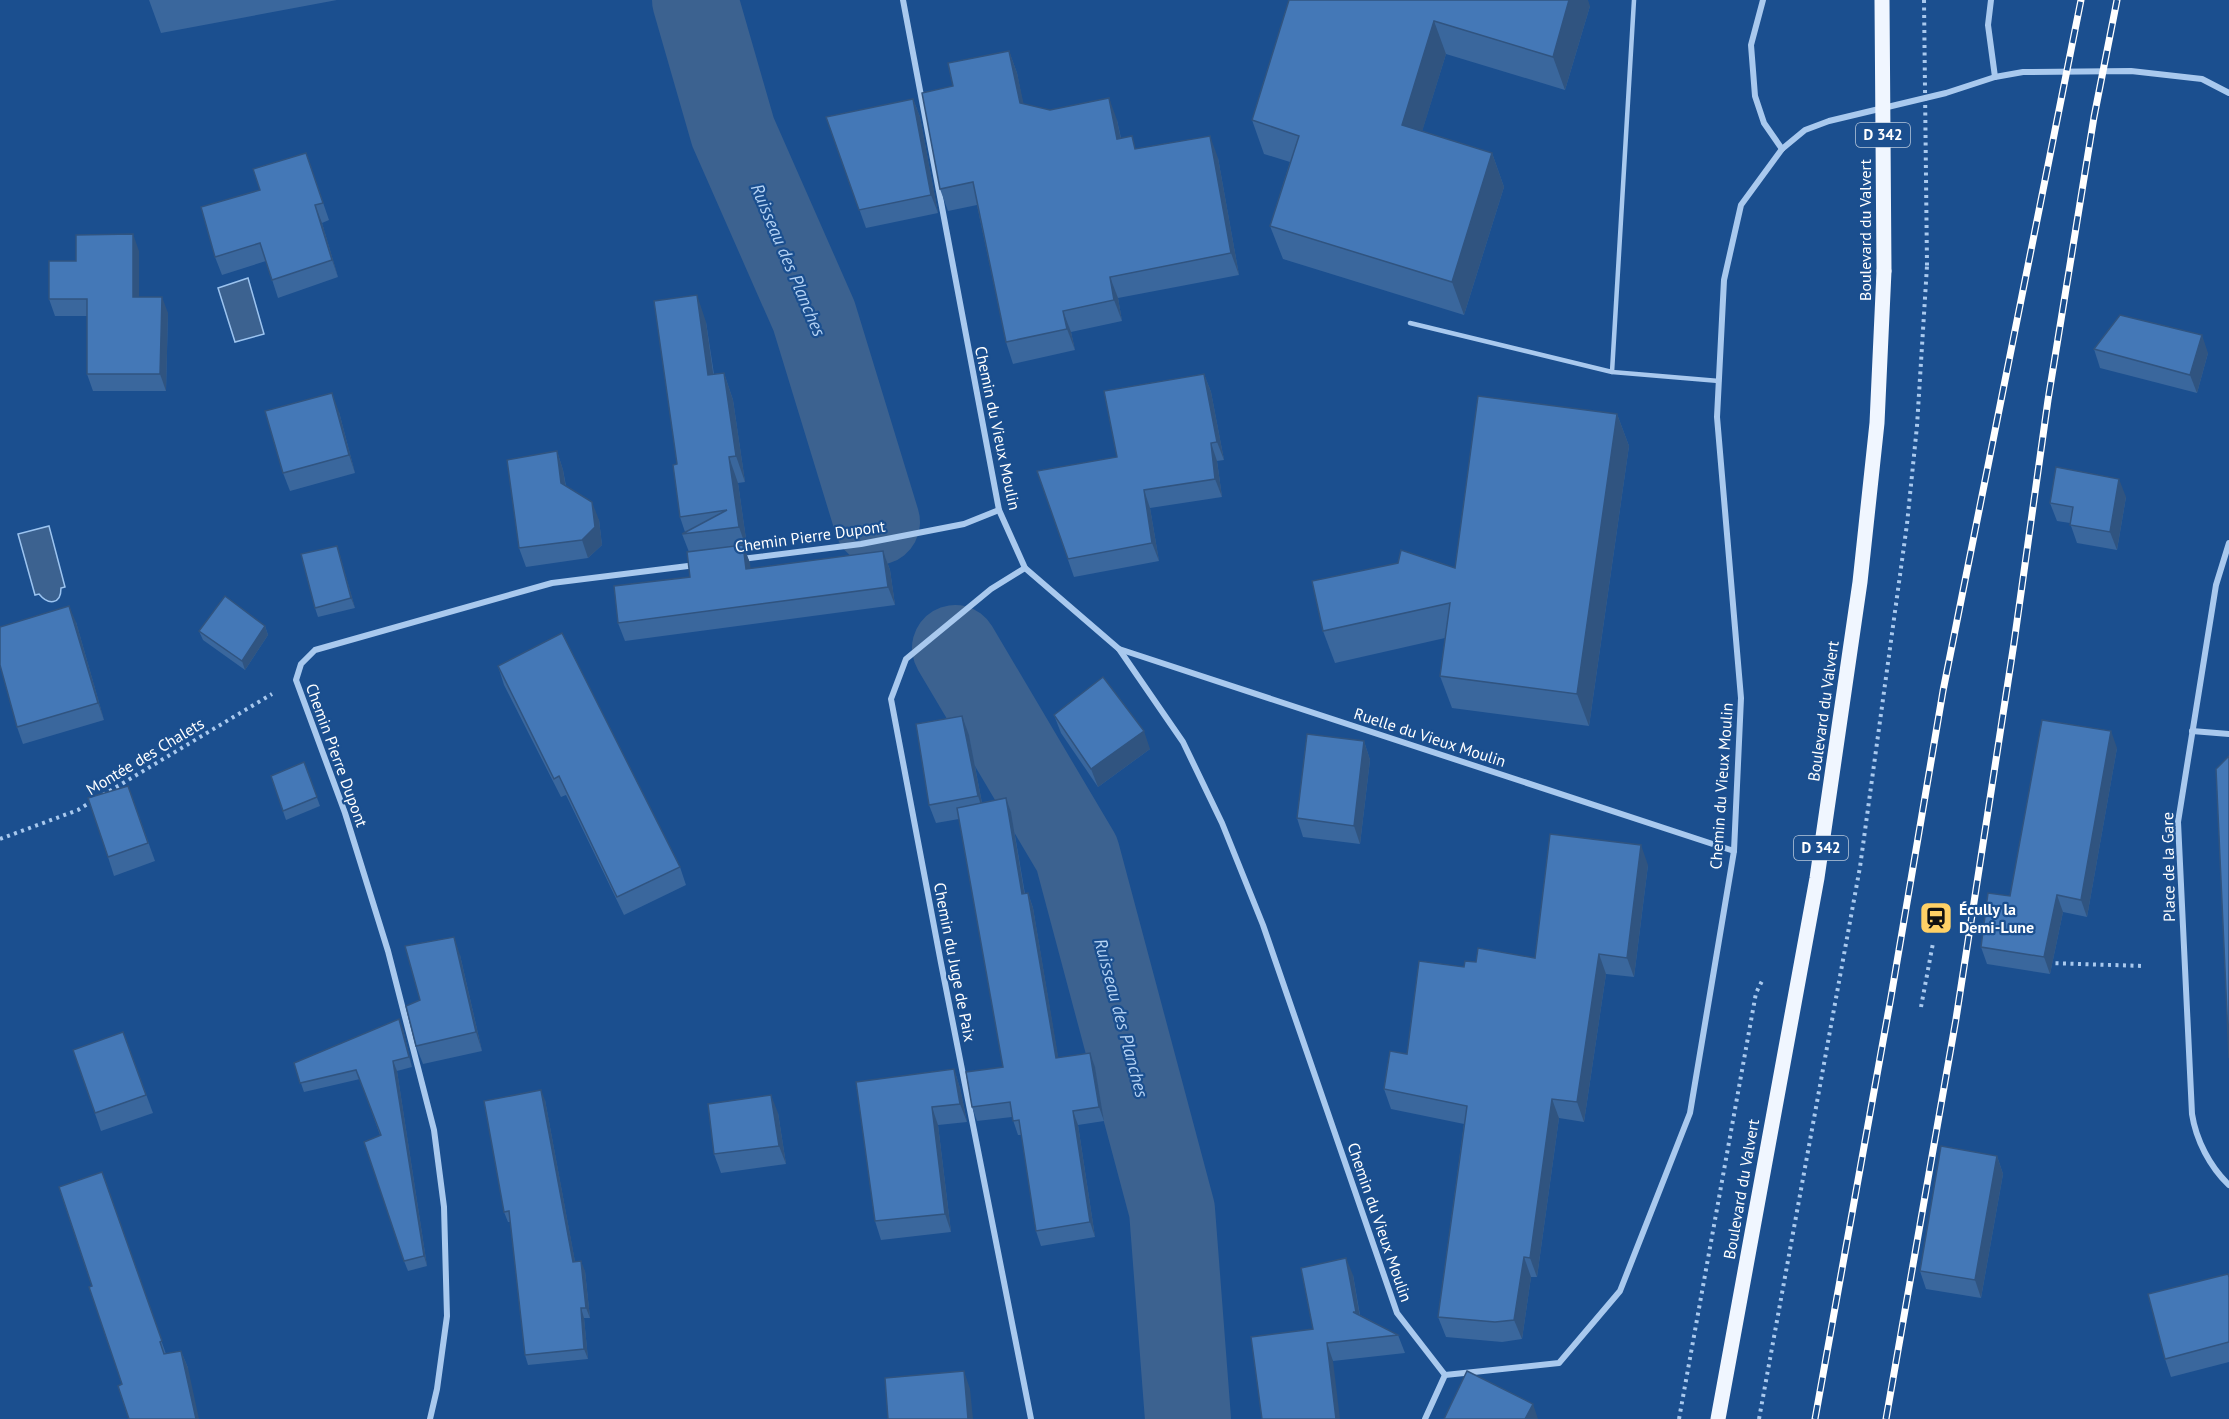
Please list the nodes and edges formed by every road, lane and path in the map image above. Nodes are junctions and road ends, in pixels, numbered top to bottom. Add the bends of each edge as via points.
1 (903, 0) edge
2 (1634, 0) edge
3 (1763, 0) edge
4 (1882, 0) edge
5 (1924, 0) edge
6 (1990, 0) edge
7 (1995, 76) junction
8 (2229, 93) edge
9 (1782, 149) junction
10 (1927, 266) dead end
11 (1410, 323) dead end
12 (1612, 372) junction
13 (1719, 381) junction
14 (999, 510) junction
15 (2229, 543) edge
16 (735, 560) edge
17 (701, 564) edge
18 (1025, 568) junction
19 (1119, 649) junction
20 (296, 680) junction
21 (2192, 731) junction
22 (2229, 735) edge
23 (0, 839) edge
24 (1734, 851) junction
25 (1933, 943) dead end
26 (2043, 962) edge
27 (2144, 966) dead end
28 (1921, 1007) dead end
29 (2229, 1185) edge
30 (1446, 1376) junction
31 (430, 1419) edge
32 (1031, 1419) edge
33 (1425, 1419) edge
34 (1718, 1419) edge

1 - 14 street, Chemin du Vieux Moulin
2 - 12 lane
3 - 9 street via 1751,45 1755,96 1764,123
4 - 34 main road, Boulevard du Valvert / D 342, bridge via 1884,271 1877,423 1860,582 1817,878
5 - 10 path, bridge
6 - 7 street via 1988,25
7 - 8 street, Chemin du Vieux Moulin via 2131,71 2202,79
7 - 9 street, Chemin du Vieux Moulin via 1946,93 1805,129
9 - 13 street, Chemin du Vieux Moulin via 1741,205 1724,280
11 - 12 lane
12 - 13 lane
13 - 24 street, Chemin du Vieux Moulin via 1717,417 1741,698
14 - 16 street, Chemin Pierre Dupont via 964,524 861,544
14 - 18 street, Chemin du Vieux Moulin
15 - 21 street, Place de la Gare via 2216,585
17 - 20 street, Chemin Pierre Dupont via 552,583 315,650 301,664
18 - 19 street, Chemin du Vieux Moulin
18 - 32 street, Chemin du Juge de Paix via 991,589 906,659 891,699
19 - 24 street, Ruelle du Vieux Moulin
19 - 30 street, Chemin du Vieux Moulin via 1183,742 1222,823 1263,925 1397,1313
20 - 23 path, Montée des Chalets via 78,810
20 - 31 street, Chemin Pierre Dupont via 345,813 388,951 434,1130 444,1207 447,1316
21 - 22 street
21 - 29 street, Place de la Gare via 2178,822 2192,1114 2196,1135
24 - 30 street, Chemin du Vieux Moulin via 1690,1113 1620,1292 1559,1363
25 - 28 path
26 - 27 path
30 - 33 street

